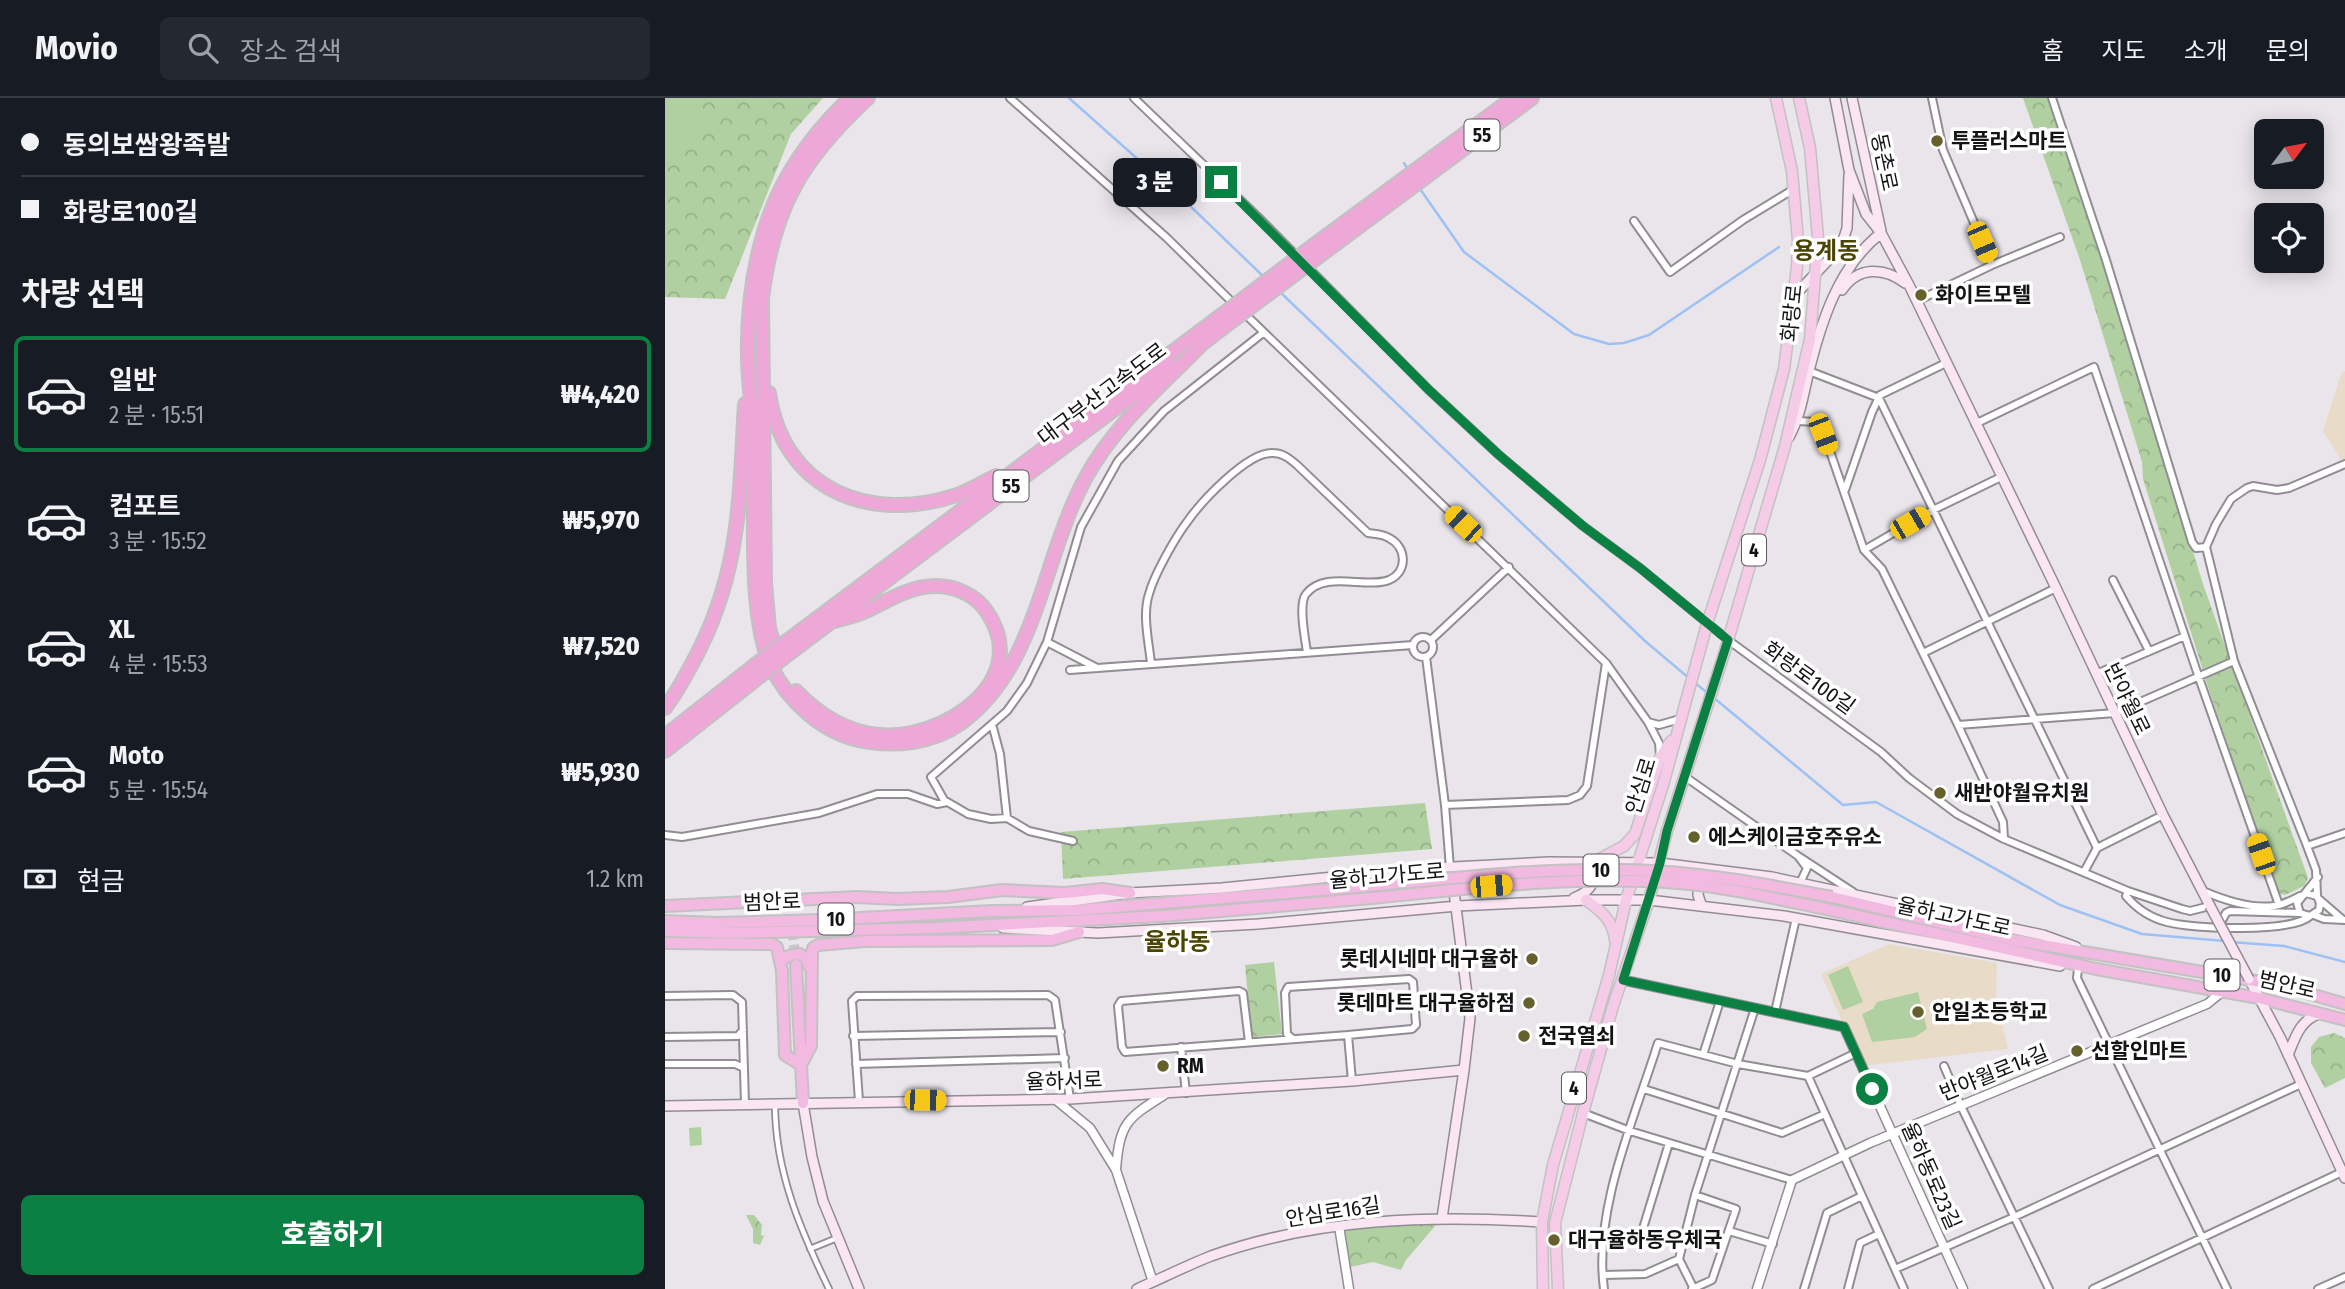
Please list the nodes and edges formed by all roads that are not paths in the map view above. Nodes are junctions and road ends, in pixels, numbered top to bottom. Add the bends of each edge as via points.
1 (850, 98) edge
2 (868, 98) edge
3 (1010, 98) edge
4 (1134, 98) edge
5 (1513, 98) edge
6 (1532, 98) edge
7 (1776, 98) edge
8 (1799, 98) edge
9 (1835, 98) edge
10 (1852, 98) edge
11 (1932, 98) edge
12 (2052, 98) edge
13 (1429, 167) junction
14 (1849, 170) junction
15 (1794, 189) junction
16 (1634, 222) dead end
17 (1881, 233) junction
18 (2060, 237) dead end
19 (1992, 265) junction
20 (1815, 275) junction
21 (1909, 285) junction
22 (1793, 297) junction
23 (1916, 302) junction
24 (1829, 309) junction
25 (1228, 318) junction
26 (1263, 332) junction
27 (763, 341) junction
28 (1202, 344) junction
29 (748, 359) junction
30 (1946, 363) junction
31 (1809, 371) junction
32 (1878, 398) junction
33 (1087, 417) junction
34 (1798, 421) junction
35 (1975, 424) junction
36 (1785, 446) junction
37 (2345, 464) edge
38 (2001, 477) junction
39 (1845, 490) junction
40 (1933, 510) junction
41 (2206, 547) junction
42 (1864, 550) junction
43 (1509, 567) junction
44 (2113, 580) dead end
45 (2056, 588) junction
46 (1986, 621) junction
47 (831, 622) junction
48 (1707, 624) junction
49 (2185, 636) junction
50 (1431, 640) junction
51 (1728, 640) junction
52 (1047, 642) junction
53 (1413, 645) junction
54 (789, 647) junction
55 (2149, 651) junction
56 (1307, 652) junction
57 (1923, 653) junction
58 (1426, 657) junction
59 (2234, 661) junction
60 (1607, 663) junction
61 (1151, 664) junction
62 (1097, 668) junction
63 (1070, 670) dead end
64 (757, 671) junction
65 (2096, 674) junction
66 (2198, 676) junction
67 (665, 708) edge
68 (2115, 713) junction
69 (1681, 719) junction
70 (2035, 720) junction
71 (1648, 722) junction
72 (992, 724) junction
73 (1958, 725) junction
74 (1677, 732) junction
75 (665, 736) edge
76 (665, 751) edge
77 (1660, 758) junction
78 (1684, 775) junction
79 (947, 802) junction
80 (1445, 805) junction
81 (2164, 815) junction
82 (1007, 818) junction
83 (2345, 833) edge
84 (665, 835) edge
85 (2004, 839) junction
86 (1073, 841) dead end
87 (2307, 846) junction
88 (2097, 848) junction
89 (1798, 856) junction
90 (1594, 862) junction
91 (1638, 863) junction
92 (1660, 863) junction
93 (1450, 867) junction
94 (1712, 870) junction
95 (2084, 872) junction
96 (2318, 877) junction
97 (1800, 883) junction
98 (2128, 891) junction
99 (2203, 891) junction
100 (1130, 893) junction
101 (2303, 894) junction
102 (1628, 895) junction
103 (1857, 895) junction
104 (2318, 898) junction
105 (789, 899) junction
106 (1586, 900) junction
107 (1649, 900) junction
108 (1570, 901) junction
109 (1701, 904) junction
110 (2279, 905) junction
111 (665, 906) edge
112 (1457, 906) junction
113 (2210, 906) junction
114 (1006, 911) junction
115 (2300, 913) junction
116 (791, 915) tunnel mouth
117 (2312, 916) junction
118 (1796, 918) junction
119 (2344, 920) edge
120 (665, 921) edge
121 (2220, 924) junction
122 (967, 926) junction
123 (665, 931) edge
124 (1079, 932) junction
125 (665, 943) edge
126 (1616, 949) junction
127 (2098, 955) junction
128 (781, 960) junction
129 (796, 965) tunnel mouth
130 (2078, 969) junction
131 (2096, 969) junction
132 (811, 970) junction
133 (2249, 979) junction
134 (1623, 980) junction
135 (2222, 992) junction
136 (665, 996) edge
137 (2259, 998) junction
138 (1720, 1001) junction
139 (2345, 1004) edge
140 (1755, 1008) junction
141 (1775, 1012) junction
142 (2322, 1013) junction
143 (2345, 1020) edge
144 (743, 1029) junction
145 (1061, 1032) junction
146 (1348, 1035) junction
147 (853, 1036) junction
148 (665, 1037) edge
149 (1293, 1039) junction
150 (1249, 1042) junction
151 (2110, 1045) junction
152 (1181, 1048) junction
153 (1856, 1053) junction
154 (1703, 1055) junction
155 (2288, 1055) junction
156 (1065, 1058) junction
157 (665, 1064) edge
158 (856, 1064) junction
159 (1738, 1064) junction
160 (801, 1065) junction
161 (1944, 1066) dead end
162 (744, 1068) junction
163 (1464, 1070) junction
164 (1808, 1076) junction
165 (1352, 1081) junction
166 (2301, 1084) junction
167 (1644, 1089) junction
168 (1186, 1093) junction
169 (1164, 1095) junction
170 (1070, 1099) junction
171 (1056, 1100) junction
172 (859, 1101) junction
173 (775, 1103) junction
174 (803, 1103) junction
175 (745, 1104) junction
176 (665, 1106) edge
177 (1961, 1106) junction
178 (1583, 1113) junction
179 (1722, 1113) junction
180 (1825, 1114) junction
181 (1630, 1130) junction
182 (1892, 1134) junction
183 (1669, 1143) junction
184 (2160, 1149) junction
185 (1708, 1154) junction
186 (1844, 1156) junction
187 (1116, 1170) junction
188 (2344, 1175) edge
189 (1792, 1180) junction
190 (1695, 1195) junction
191 (1862, 1196) junction
192 (2014, 1217) junction
193 (1442, 1218) junction
194 (1542, 1222) junction
195 (1339, 1226) junction
196 (1729, 1230) junction
197 (1604, 1233) junction
198 (1879, 1234) junction
199 (838, 1237) junction
200 (2203, 1238) junction
201 (1773, 1244) junction
202 (1944, 1247) junction
203 (810, 1249) junction
204 (1679, 1259) junction
205 (1895, 1269) junction
206 (1603, 1275) junction
207 (2345, 1277) edge
208 (1153, 1282) junction
209 (829, 1289) edge
210 (859, 1289) edge
211 (1137, 1289) edge
212 (1349, 1289) edge
213 (1543, 1289) edge
214 (1558, 1289) edge
215 (1604, 1289) edge
216 (1693, 1289) edge
217 (1757, 1289) edge
218 (1804, 1289) edge
219 (1848, 1289) edge
220 (1904, 1289) edge
221 (1963, 1289) edge
222 (2049, 1289) edge
223 (2093, 1289) edge
224 (2227, 1289) edge
225 (2318, 1289) edge

1 - 29 highway via 804,146 765,228 755,264
2 - 27 highway via 811,157 787,197 767,262
3 - 26 street
4 - 48 street, 화랑로100길 via 1469,427 1583,526
5 - 13 highway, 대구부산고속도로 / 55
6 - 13 highway, 대구부산고속도로 / 55
7 - 15 main road, 화랑로
8 - 20 main road, 화랑로 / 4 via 1810,148 1818,238
9 - 14 main road
10 - 17 main road, 동촌로
11 - 19 street via 1943,150
12 - 41 street via 2192,542 2196,548
13 - 25 highway, 대구부산고속도로 / 55, bridge
14 - 17 main road via 1865,214
14 - 20 main road via 1847,228 1841,247
15 - 16 street via 1670,272
15 - 22 main road, 화랑로 via 1798,241
17 - 21 main road, 반야월로
17 - 24 main road via 1855,258
18 - 19 street
19 - 23 street
20 - 22 main road
20 - 36 main road, 화랑로 / 4 via 1810,339
21 - 23 main road, 반야월로
21 - 24 main road via 1894,274 1869,271 1847,282
22 - 48 main road, 안심로 via 1779,392
23 - 30 main road, 반야월로
24 - 31 main road
25 - 28 highway, 대구부산고속도로 / 55
25 - 33 highway, 대구부산고속도로 / 55
26 - 43 street
26 - 52 street via 1164,411 1118,461 1081,527
27 - 33 highway via 773,416 786,448 815,480 866,504 902,505 957,495 998,475
27 - 47 highway via 769,628 777,658 794,689 814,709 839,724 898,735 934,727 963,711 990,684 996,670 999,642 991,618 977,601 957,589 909,590
28 - 29 highway via 1114,433 1086,478 1023,640 999,687 950,730 923,740 883,745 852,739 823,725 784,689 770,665 759,623
28 - 47 highway, 대구부산고속도로 / 55
29 - 67 highway via 741,492 732,560 711,626
30 - 32 street
30 - 35 main road, 반야월로
31 - 32 street
31 - 34 main road
32 - 39 street
32 - 40 street
33 - 54 highway, 대구부산고속도로 / 55 via 958,511
34 - 36 main road
34 - 39 street via 1819,426
35 - 38 main road, 반야월로
35 - 49 street via 2094,367
36 - 51 main road, 안심로 / 4
37 - 41 street via 2289,488 2247,488 2231,499
38 - 40 street
38 - 45 main road, 반야월로
39 - 42 street
40 - 42 street
40 - 46 street
41 - 59 street
42 - 57 street via 1882,569
43 - 50 street
43 - 60 street
44 - 55 street
45 - 46 street
45 - 65 main road, 반야월로
46 - 57 street
46 - 70 street
47 - 54 highway, 대구부산고속도로 / 55
48 - 51 street, 화랑로100길
48 - 69 main road, 안심로
49 - 55 street
49 - 66 street
50 - 53 street via 1422,637
50 - 58 street via 1433,649
51 - 78 main road, 안심로 / 4
51 - 85 street, 화랑로100길 via 1881,752 1938,801
52 - 62 street
52 - 72 street via 1027,683
53 - 56 street
53 - 58 street via 1416,654
54 - 64 highway, 대구부산고속도로 / 55, bridge
55 - 65 street
56 - 61 street
56 - 61 street via 1302,608 1307,592 1317,585 1338,582 1387,581 1402,568 1402,551 1380,534 1369,534 1285,456 1260,454 1238,467 1187,520 1148,596
57 - 73 street
58 - 80 street
59 - 66 street
59 - 87 street
60 - 71 street
60 - 80 street via 1587,786 1580,795 1568,800
61 - 62 street
62 - 63 street
64 - 75 highway, 대구부산고속도로 / 55
64 - 76 highway, 대구부산고속도로 / 55
65 - 68 main road, 반야월로
66 - 68 street
66 - 110 street
68 - 70 street
68 - 81 main road, 반야월로
69 - 71 street via 1659,725
69 - 74 main road, 안심로
70 - 73 street
70 - 88 street
71 - 77 street via 1659,743
72 - 79 street via 931,777
72 - 82 street
73 - 85 street via 2003,822
74 - 77 main road
74 - 91 main road, 안심로
77 - 90 main road via 1635,834 1624,846
78 - 89 street
78 - 92 main road, 안심로 / 4
79 - 82 street via 968,814
79 - 84 street via 937,804 908,794 877,794 819,813 682,837
80 - 93 street
81 - 88 street
81 - 99 main road, 반야월로
82 - 86 street via 1029,831
83 - 87 street
85 - 95 street, 화랑로100길
87 - 96 street
88 - 95 street
89 - 97 street via 1807,868
89 - 103 street
90 - 91 main road
90 - 93 main road
90 - 108 main road via 1596,877 1590,888
91 - 92 main road
91 - 102 main road, 안심로
92 - 94 main road
92 - 107 main road, 안심로 / 4
93 - 100 main road
93 - 112 main road
94 - 97 main road
94 - 109 main road via 1697,882
95 - 98 street, 화랑로100길
96 - 101 street
96 - 104 street
97 - 103 main road
98 - 113 street, 화랑로100길 via 2190,911
98 - 117 street via 2126,897 2143,911 2169,923 2257,927 2303,922
99 - 110 street via 2251,905
99 - 113 main road, 반야월로
100 - 105 highway via 1002,890 948,897
100 - 114 main road
101 - 104 street
101 - 110 street
101 - 115 street via 2297,902
102 - 106 main road
102 - 107 main road
102 - 126 main road, 안심로 / 4
103 - 127 main road via 2043,935
104 - 117 street via 2320,906
104 - 119 street
105 - 111 highway
105 - 116 highway
106 - 108 main road
106 - 126 main road via 1613,927
107 - 109 main road
107 - 134 main road, 안심로 / 4
108 - 112 main road
109 - 118 main road
112 - 124 main road via 1258,924
112 - 163 main road via 1470,1018
113 - 121 main road, 반야월로, bridge
114 - 120 highway, 범안로 / 10 via 823,920
114 - 127 highway, 율하고가도로 / 10, bridge via 1078,910 1511,874 1626,870 1703,874 1832,897
115 - 117 street
115 - 121 street via 2230,911
117 - 119 street
118 - 130 main road
118 - 141 street
121 - 133 main road, 반야월로, bridge
122 - 123 highway, 범안로 / 10
122 - 124 main road
122 - 131 highway, 율하고가도로 / 10, bridge via 1163,916 1515,884 1629,881 1720,889
124 - 132 highway via 1052,940 822,944 813,948
125 - 128 highway via 772,944 780,951
126 - 194 main road, 안심로 / 4 via 1553,1165
127 - 133 highway, 범안로 / 10
128 - 132 highway via 800,954
128 - 160 highway via 785,1055
129 - 160 highway
130 - 131 main road
130 - 151 street via 2077,978
131 - 135 highway, 범안로 / 10
132 - 160 highway via 811,1046
133 - 137 main road, 반야월로
133 - 139 highway, 범안로 / 10
134 - 138 street, 율하동로23길
134 - 178 main road, 안심로 / 4
135 - 137 highway, 범안로 / 10
135 - 151 street, 반야월로14길 via 2207,1004
136 - 144 street via 737,996 742,1002
137 - 142 highway, 범안로 / 10
137 - 155 main road, 반야월로
138 - 140 street, 율하동로23길
138 - 154 street
140 - 141 street, 율하동로23길
140 - 159 street
141 - 153 street, 율하동로23길 via 1844,1027
142 - 143 highway, 범안로 / 10
142 - 155 main road via 2309,1017 2299,1029
144 - 148 street via 738,1036
144 - 162 street
145 - 147 street
145 - 147 street via 1055,1000 1048,995 857,996 852,1001
145 - 156 street
146 - 149 street
146 - 149 street via 1412,1029 1416,1025 1413,982 1288,987 1287,1034
146 - 165 street
147 - 158 street
149 - 150 street
150 - 152 street
150 - 152 street via 1243,993 1239,991 1121,1001 1125,1052
151 - 177 street, 반야월로14길
151 - 184 street
152 - 168 street
153 - 164 street
153 - 182 street, 율하동로23길
154 - 159 street
154 - 167 street via 1658,1043
155 - 166 main road, 반야월로
156 - 158 street
156 - 170 street
157 - 162 street via 735,1064
158 - 172 street
159 - 164 street
159 - 179 street
160 - 174 highway
161 - 177 street
162 - 175 street
163 - 165 main road, 율하서로
163 - 193 main road
164 - 180 street
165 - 168 main road, 율하서로
166 - 184 street
166 - 188 main road, 반야월로
167 - 179 street
167 - 181 street
168 - 169 main road, 율하서로
169 - 170 main road, 율하서로
169 - 187 street via 1134,1114 1123,1128
170 - 171 main road, 율하서로
171 - 172 main road, 율하서로
171 - 187 street via 1090,1128
172 - 174 main road, 율하서로
173 - 174 main road, 율하서로
173 - 175 main road, 율하서로
173 - 203 street via 780,1165
174 - 199 main road via 823,1200
175 - 176 main road, 율하서로
177 - 182 street, 반야월로14길
177 - 192 street
178 - 181 street
178 - 214 main road, 안심로 / 4 via 1555,1223
179 - 180 street via 1783,1133
179 - 185 street
180 - 186 street
181 - 183 street
181 - 197 street via 1613,1182
182 - 186 street, 반야월로14길
182 - 202 street, 율하동로23길
183 - 185 street
183 - 197 street via 1641,1235
184 - 192 street
184 - 200 street
185 - 189 street
185 - 190 street
186 - 189 street, 반야월로14길
186 - 191 street
187 - 208 street
188 - 200 street
189 - 201 street
190 - 196 street via 1736,1209
190 - 204 street
191 - 198 street
191 - 218 street via 1827,1213
192 - 202 street
192 - 222 street
193 - 194 main road, 안심로16길
193 - 195 main road, 안심로16길
194 - 213 main road, 안심로 / 4
195 - 208 main road, 안심로16길 via 1210,1256
195 - 212 street
196 - 201 street
196 - 216 street via 1712,1280
197 - 206 street
198 - 205 street
198 - 219 street via 1860,1243
199 - 203 street
199 - 210 main road
200 - 223 street
200 - 224 street
201 - 217 street
202 - 205 street
202 - 221 street, 율하동로23길
203 - 209 street
204 - 206 street via 1645,1275
204 - 216 street
205 - 220 street
206 - 215 street
207 - 225 street
208 - 211 main road, 안심로16길

